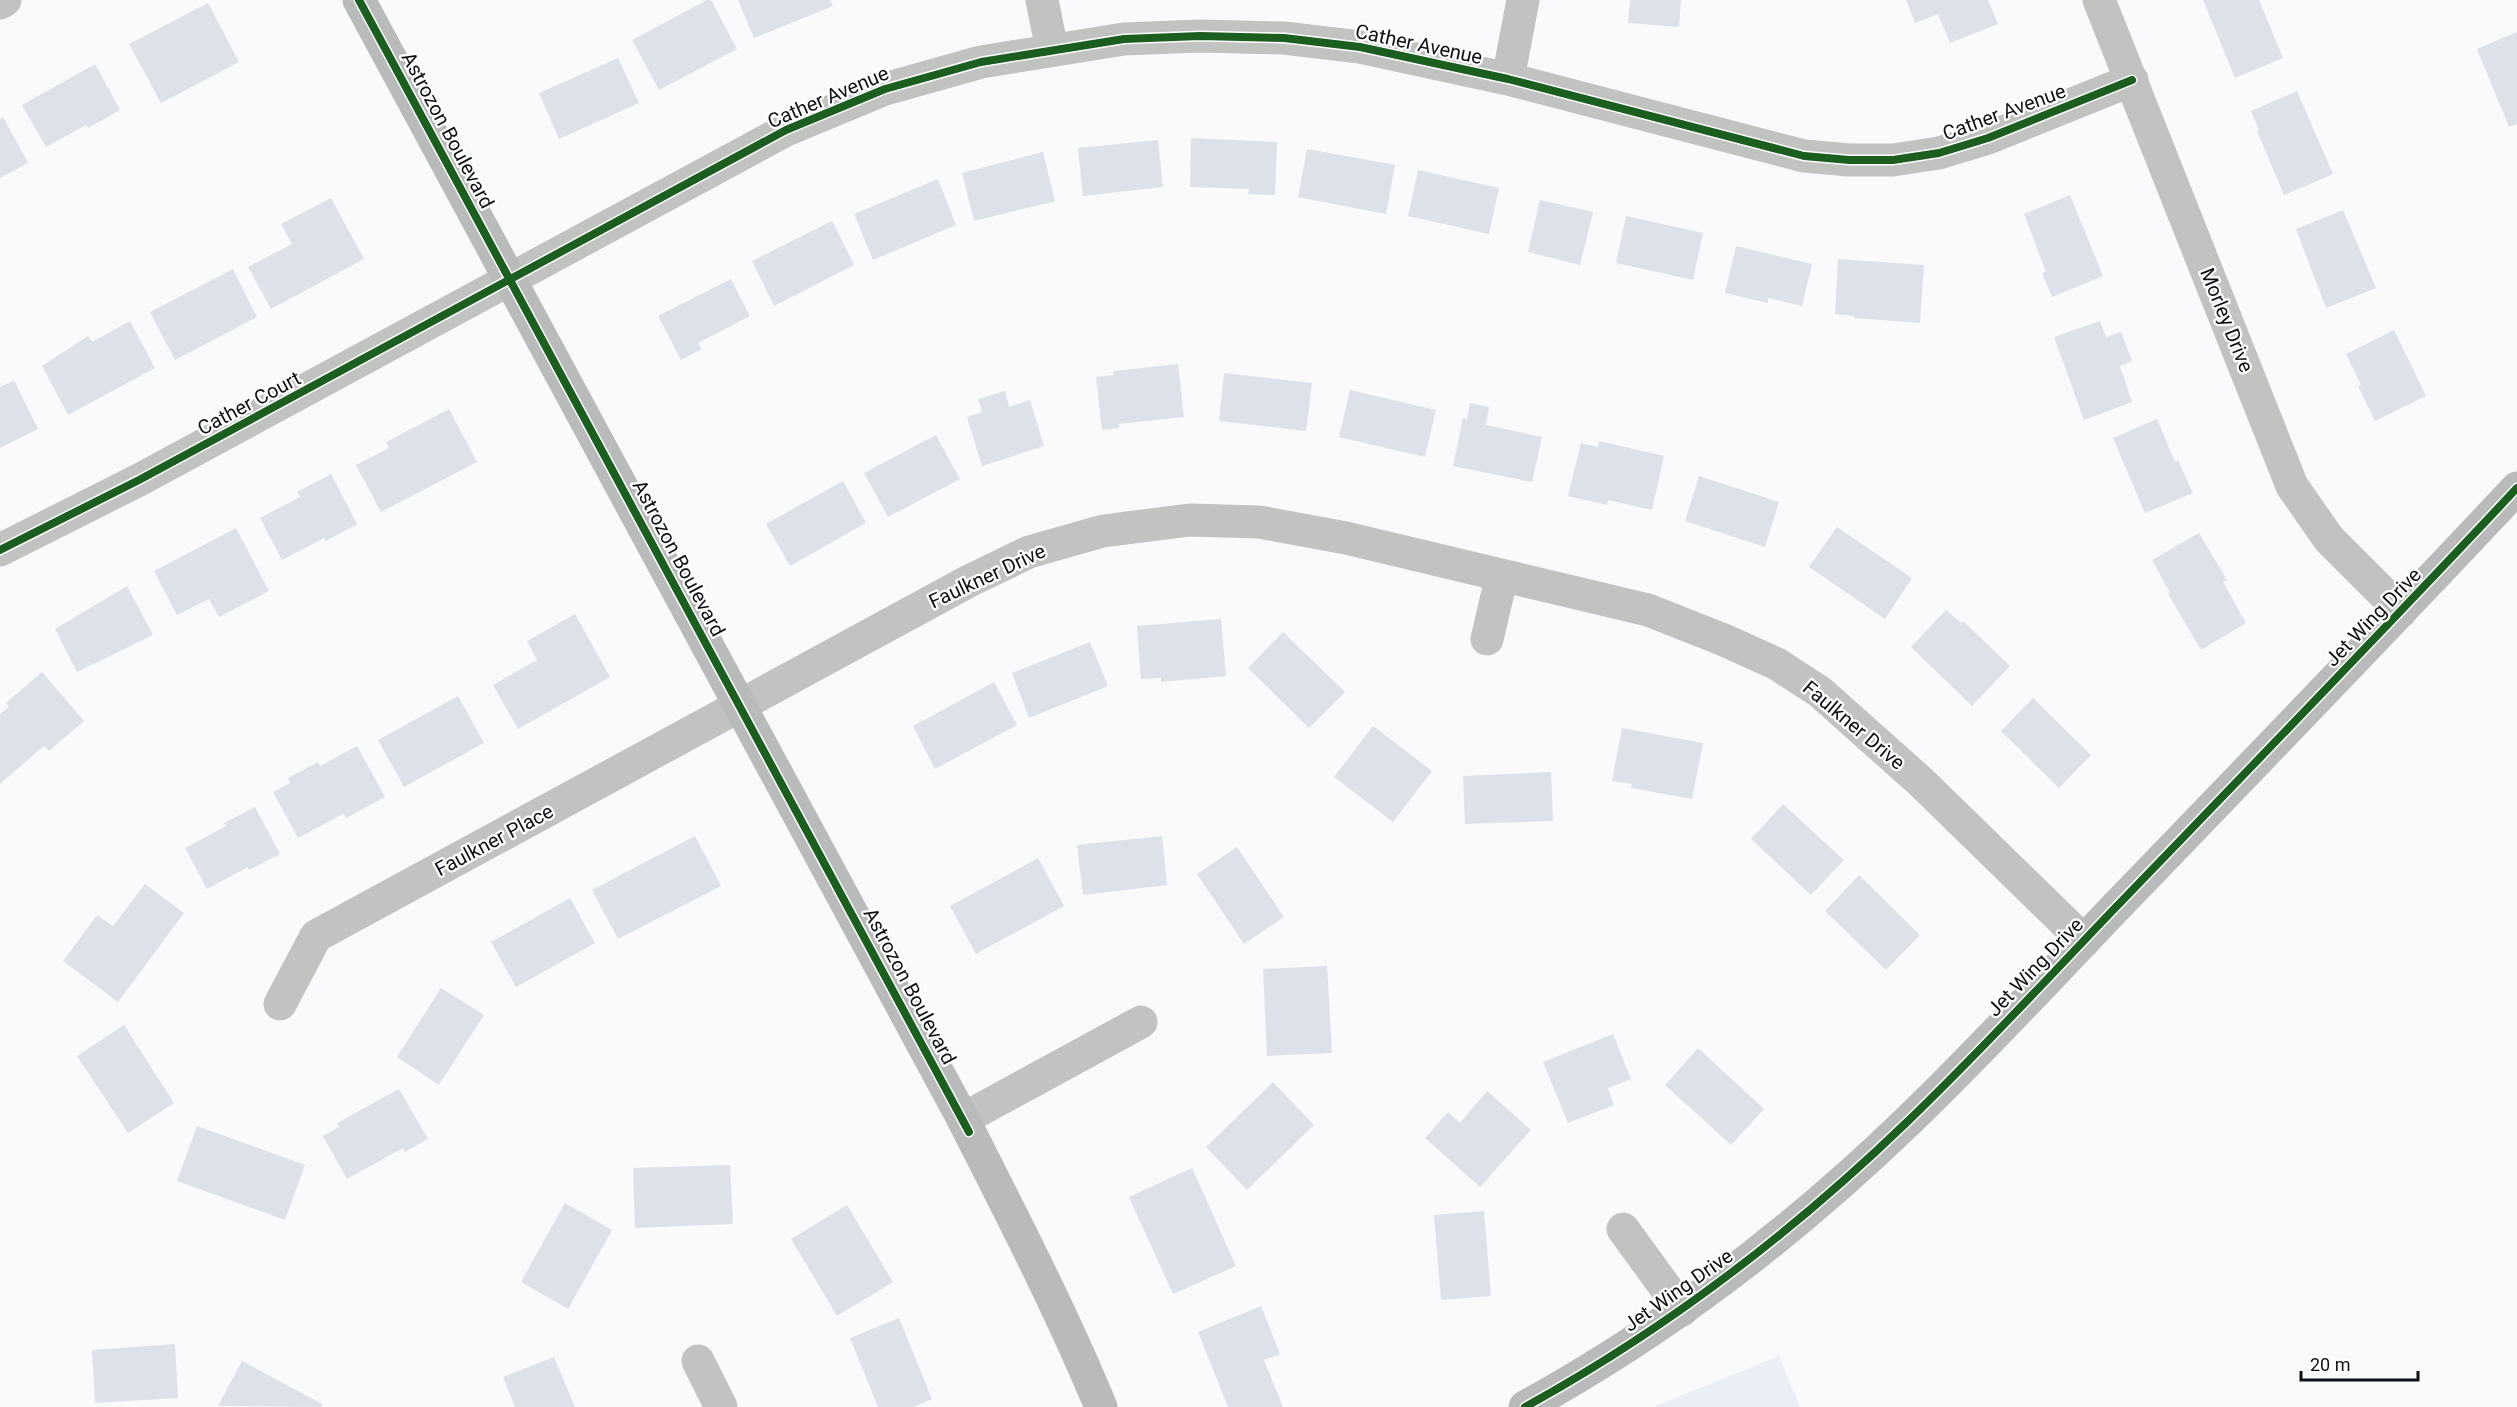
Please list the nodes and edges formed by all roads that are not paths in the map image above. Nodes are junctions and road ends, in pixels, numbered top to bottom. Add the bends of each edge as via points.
1 (5, 0) edge
2 (359, 0) edge
3 (1042, 0) edge
4 (1523, 0) edge
5 (2099, 0) edge
6 (0, 3) edge
7 (1052, 50) junction
8 (1508, 79) junction
9 (2132, 80) junction
10 (511, 280) junction
11 (2517, 488) edge
12 (0, 550) edge
13 (1503, 575) junction
14 (2401, 611) junction
15 (1487, 639) dead end
16 (740, 707) junction
17 (2084, 941) junction
18 (280, 1004) dead end
19 (1141, 1022) dead end
20 (963, 1119) junction
21 (1623, 1229) dead end
22 (1682, 1310) junction
23 (698, 1360) dead end
24 (721, 1407) edge
25 (1101, 1407) edge
26 (1525, 1407) edge

1 - 6 street
2 - 10 main road, Astrozon Boulevard
3 - 7 street
4 - 8 street
5 - 9 street, Morley Drive
7 - 8 street, Cather Avenue via 1124,39 1284,38 1360,47
7 - 10 street, Cather Avenue via 981,62 885,89 786,130
8 - 9 street, Cather Avenue via 1804,156 1849,160 1893,160 1939,153 1988,138
9 - 14 street, Morley Drive via 2292,486 2328,539
10 - 12 street, Cather Court via 139,480
10 - 16 main road, Astrozon Boulevard
11 - 14 main road, Jet Wing Drive
13 - 15 street
13 - 16 street, Faulkner Drive via 1259,522 1190,520 1103,531 1029,552 969,580
13 - 17 street, Faulkner Drive via 1648,610 1777,664 1820,692 1921,782
14 - 17 main road, Jet Wing Drive
16 - 18 street, Faulkner Place via 316,936
16 - 20 main road, Astrozon Boulevard
17 - 22 main road, Jet Wing Drive via 1907,1123 1783,1233
19 - 20 street
20 - 25 main road, Astrozon Boulevard via 1034,1258
21 - 22 street, Jet Wing Drive
22 - 26 main road, Jet Wing Drive via 1580,1377
23 - 24 street

